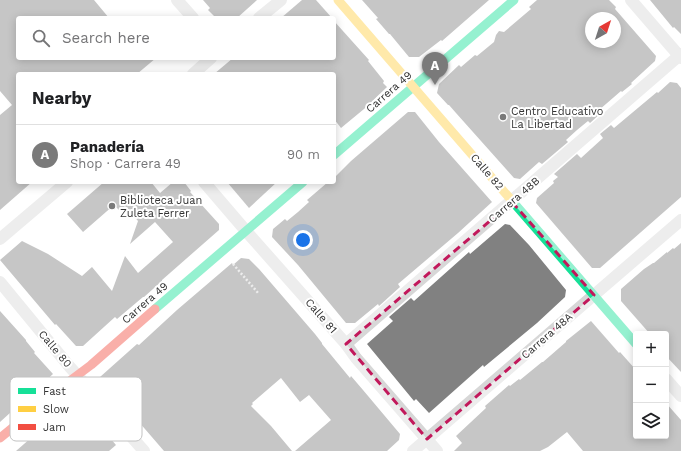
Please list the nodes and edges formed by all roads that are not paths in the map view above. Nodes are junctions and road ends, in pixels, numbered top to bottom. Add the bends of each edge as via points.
1 (177, 0) edge
2 (281, 0) edge
3 (338, 0) edge
4 (514, 0) edge
5 (631, 0) edge
6 (191, 16) edge
7 (261, 16) edge
8 (680, 56) edge
9 (209, 60) edge
10 (195, 72) edge
11 (413, 87) junction
12 (336, 153) edge
13 (65, 184) edge
14 (206, 184) edge
15 (301, 184) edge
16 (512, 202) junction
17 (681, 220) edge
18 (246, 231) junction
19 (0, 239) edge
20 (0, 282) edge
21 (594, 295) junction
22 (633, 340) edge
23 (346, 344) junction
24 (78, 376) joint
25 (669, 382) edge
26 (681, 396) edge
27 (10, 430) edge
28 (0, 438) edge
29 (426, 439) junction
30 (135, 441) edge
31 (144, 451) edge
32 (413, 451) edge
33 (437, 451) edge

1 - 6 street
2 - 7 street
3 - 11 street, Calle 82
4 - 11 street, Carrera 49
5 - 8 street
8 - 16 street, Carrera 48B
9 - 10 street
11 - 12 street, Carrera 49
11 - 16 street, Calle 82
13 - 19 street
14 - 18 street, Calle 81
15 - 18 street, Carrera 49
16 - 21 street, Calle 82
16 - 23 street, Carrera 48B
17 - 21 street, Carrera 48A
18 - 23 street, Calle 81
18 - 24 street, Carrera 49
20 - 24 street, Calle 80
21 - 22 street, Calle 82
21 - 29 street, Carrera 48A
23 - 29 street, Calle 81
25 - 26 street
27 - 28 street, Carrera 49
29 - 32 street, Carrera 48A
29 - 33 street, Calle 81
30 - 31 street, Calle 80

